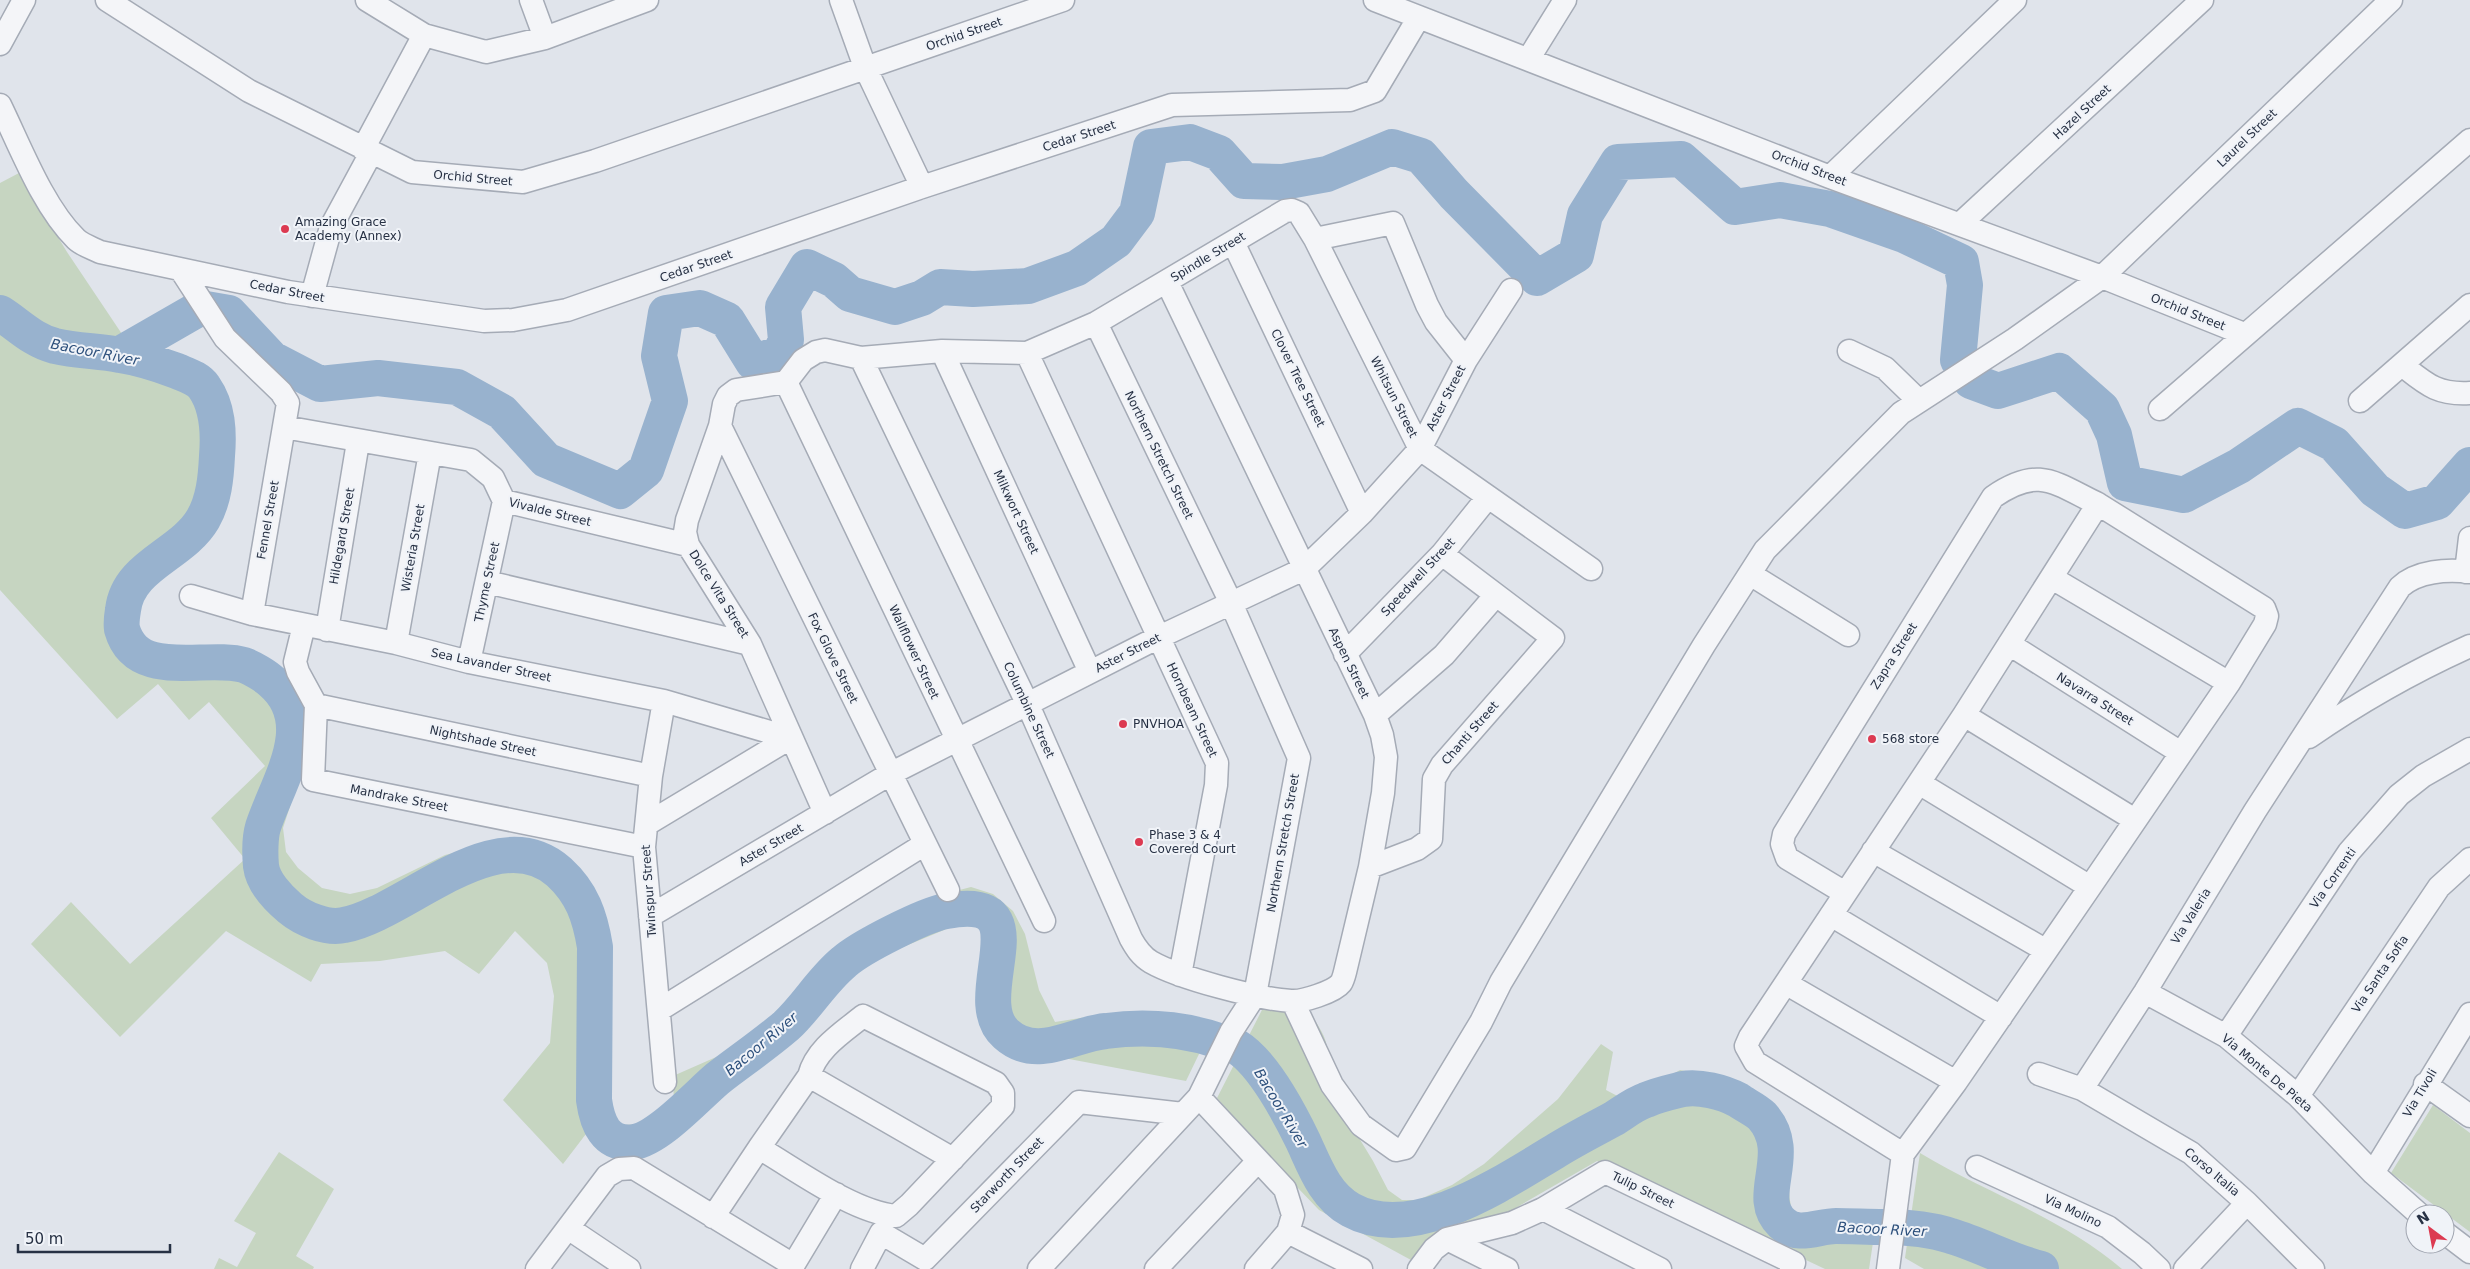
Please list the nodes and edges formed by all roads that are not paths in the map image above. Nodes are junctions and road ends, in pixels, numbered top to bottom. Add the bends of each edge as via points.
1 (24, 0) edge
2 (108, 0) edge
3 (367, 0) edge
4 (531, 0) edge
5 (647, 0) edge
6 (841, 0) edge
7 (1063, 0) edge
8 (1375, 0) edge
9 (1565, 0) edge
10 (2015, 0) edge
11 (2202, 0) edge
12 (2391, 0) edge
13 (1419, 17) junction
14 (424, 35) junction
15 (545, 38) junction
16 (0, 44) edge
17 (1529, 58) junction
18 (865, 67) junction
19 (0, 105) edge
20 (2470, 140) edge
21 (367, 151) junction
22 (1830, 177) junction
23 (922, 187) junction
24 (1961, 223) junction
25 (1315, 239) junction
26 (1233, 242) junction
27 (2102, 277) junction
28 (187, 279) junction
29 (1167, 282) junction
30 (1511, 290) dead end
31 (312, 296) junction
32 (2470, 305) edge
33 (1096, 323) junction
34 (2244, 334) junction
35 (942, 351) junction
36 (1848, 351) dead end
37 (1026, 353) junction
38 (861, 358) junction
39 (1466, 360) junction
40 (2402, 365) junction
41 (786, 382) junction
42 (2470, 393) edge
43 (2360, 400) dead end
44 (1919, 401) junction
45 (2160, 409) dead end
46 (720, 426) junction
47 (284, 427) junction
48 (358, 442) junction
49 (1420, 449) junction
50 (430, 453) junction
51 (1488, 497) junction
52 (504, 501) junction
53 (2098, 504) junction
54 (1362, 513) junction
55 (2470, 538) edge
56 (688, 545) junction
57 (1442, 554) junction
58 (1591, 569) dead end
59 (1304, 570) junction
60 (2468, 572) edge
61 (1750, 574) junction
62 (2052, 578) junction
63 (487, 582) junction
64 (1496, 595) junction
65 (191, 596) dead end
66 (1231, 603) junction
67 (252, 614) junction
68 (304, 625) junction
69 (327, 630) junction
70 (1848, 634) dead end
71 (1157, 638) junction
72 (396, 643) junction
73 (750, 644) junction
74 (2009, 644) junction
75 (2470, 646) edge
76 (1345, 654) junction
77 (469, 662) junction
78 (1090, 672) junction
79 (2229, 683) junction
80 (664, 701) junction
81 (316, 705) junction
82 (1028, 706) junction
83 (1375, 715) junction
84 (1964, 715) junction
85 (790, 738) junction
86 (956, 740) junction
87 (2300, 743) junction
88 (2470, 748) edge
89 (2181, 753) junction
90 (890, 774) junction
91 (651, 776) junction
92 (1919, 783) junction
93 (825, 814) junction
94 (2135, 820) junction
95 (647, 824) junction
96 (925, 844) junction
97 (644, 847) junction
98 (1873, 851) junction
99 (2470, 859) edge
100 (1370, 866) junction
101 (2090, 887) junction
102 (948, 890) dead end
103 (1845, 893) junction
104 (1831, 915) junction
105 (650, 916) junction
106 (1044, 921) dead end
107 (2045, 950) junction
108 (1180, 975) junction
109 (1787, 984) junction
110 (2145, 992) junction
111 (1255, 995) junction
112 (1293, 1002) junction
113 (659, 1010) junction
114 (2470, 1014) edge
115 (2001, 1017) junction
116 (2226, 1036) junction
117 (2039, 1074) dead end
118 (809, 1076) junction
119 (665, 1082) dead end
120 (1956, 1082) junction
121 (2425, 1084) junction
122 (2082, 1090) junction
123 (2298, 1096) junction
124 (1199, 1098) junction
125 (1183, 1114) junction
126 (2470, 1116) edge
127 (759, 1148) junction
128 (1903, 1154) junction
129 (952, 1159) junction
130 (1258, 1161) junction
131 (1978, 1167) dead end
132 (2373, 1173) junction
133 (836, 1194) junction
134 (2247, 1203) junction
135 (2408, 1204) edge
136 (1543, 1209) junction
137 (714, 1217) junction
138 (1291, 1224) junction
139 (568, 1228) junction
140 (1448, 1239) junction
141 (2455, 1241) edge
142 (2470, 1252) edge
143 (1792, 1266) edge
144 (792, 1267) edge
145 (536, 1269) edge
146 (630, 1269) edge
147 (862, 1269) edge
148 (1039, 1269) edge
149 (1156, 1269) edge
150 (1256, 1269) edge
151 (1361, 1269) edge
152 (1419, 1269) edge
153 (1507, 1269) edge
154 (1660, 1269) edge
155 (1888, 1269) edge
156 (2158, 1269) edge
157 (2185, 1269) edge
158 (2313, 1269) edge

1 - 16 street
2 - 21 street, Orchid Street via 249,91
3 - 14 street
4 - 15 street
5 - 15 street
6 - 18 street
7 - 18 street, Orchid Street
8 - 13 street, Orchid Street
9 - 17 street
10 - 22 street
11 - 24 street, Hazel Street
12 - 27 street, Laurel Street
13 - 17 street, Orchid Street
13 - 23 street, Cedar Street via 1375,91 1350,100 1172,105
14 - 15 street via 486,52
14 - 21 street
17 - 22 street, Orchid Street
18 - 21 street, Orchid Street via 595,161 523,182 412,172
18 - 23 street
19 - 28 street, Cedar Street via 35,178 78,240 100,252
20 - 34 street
21 - 31 street via 331,226
22 - 24 street, Orchid Street
23 - 31 street, Cedar Street via 567,310 513,320 484,321
24 - 27 street, Orchid Street
25 - 26 street, Spindle Street via 1299,213 1292,210
25 - 39 street via 1393,223 1427,306
25 - 49 street, Whitsun Street
26 - 29 street, Spindle Street
26 - 54 street, Clover Tree Street
27 - 34 street, Orchid Street
27 - 44 street, Laurel Street via 2015,339
28 - 31 street, Cedar Street
28 - 47 street, Fennel Street via 233,348 281,392 288,404
29 - 33 street, Spindle Street
29 - 59 street, Aspen Street
30 - 39 street, Aster Street
32 - 40 street
33 - 37 street, Spindle Street
33 - 66 street, Northern Stretch Street
34 - 45 street
35 - 37 street, Spindle Street
35 - 38 street, Spindle Street
35 - 78 street, Milkwort Street
36 - 44 street via 1885,368
37 - 71 street, Hornbeam Street
38 - 41 street, Spindle Street via 825,350 816,352 803,360
38 - 82 street, Columbine Street
39 - 49 street, Aster Street
40 - 42 street via 2430,388 2452,394
40 - 43 street
41 - 46 street, Dolce Vita Street via 736,390 724,404
41 - 86 street, Wallflower Street
44 - 61 street, Laurel Street via 1901,413 1765,550
46 - 56 street, Dolce Vita Street via 687,520
46 - 90 street, Fox Glove Street
47 - 48 street, Vivalde Street
47 - 67 street, Fennel Street
48 - 50 street, Vivalde Street
48 - 69 street, Hildegard Street
49 - 51 street, Whitsun Street
49 - 54 street, Aster Street
50 - 52 street, Vivalde Street via 472,460 493,478
50 - 72 street, Wisteria Street
51 - 57 street, Speedwell Street
51 - 58 street, Whitsun Street
52 - 56 street, Vivalde Street
52 - 63 street, Thyme Street
53 - 62 street
53 - 79 street via 2264,608 2265,624
53 - 103 street, Zapra Street via 2048,480 2030,478 1993,497 1784,834 1782,844 1786,858
54 - 59 street, Aster Street
55 - 60 street
56 - 73 street, Dolce Vita Street
57 - 64 street
57 - 76 street, Speedwell Street
59 - 66 street, Aster Street
59 - 76 street, Aspen Street
60 - 87 street, Via Valeria via 2422,574 2410,577 2400,587
61 - 70 street
61 - 112 street, Laurel Street via 1506,974 1482,1022 1405,1148 1396,1150 1361,1125 1332,1084
62 - 74 street
62 - 79 street
63 - 73 street
63 - 77 street, Thyme Street
64 - 83 street via 1444,655
64 - 100 street, Chanti Street via 1553,638 1442,765 1434,779 1431,840 1417,849
65 - 67 street, Sea Lavander Street
66 - 71 street, Aster Street
66 - 111 street, Northern Stretch Street via 1299,758
67 - 68 street, Sea Lavander Street
68 - 69 street, Sea Lavander Street
68 - 81 street via 296,667
69 - 72 street, Sea Lavander Street
71 - 78 street, Aster Street
71 - 108 street, Hornbeam Street via 1217,763 1216,785
72 - 77 street, Sea Lavander Street
73 - 85 street, Dolce Vita Street
74 - 84 street
74 - 89 street, Navarra Street
75 - 87 street, Via Valeria via 2360,702
76 - 83 street, Aspen Street
77 - 80 street, Sea Lavander Street
78 - 82 street, Aster Street
79 - 89 street
80 - 85 street, Sea Lavander Street
80 - 91 street, Twinspur Street
81 - 91 street, Nightshade Street
81 - 97 street, Mandrake Street via 313,780
82 - 86 street, Aster Street
82 - 108 street, Columbine Street via 1131,939 1150,961
83 - 100 street, Aspen Street via 1386,757
84 - 92 street
84 - 94 street
85 - 93 street, Dolce Vita Street
85 - 95 street
86 - 90 street, Aster Street
86 - 106 street, Wallflower Street
87 - 110 street, Via Valeria
88 - 116 street, Via Correnti via 2423,776 2399,795 2349,852
89 - 94 street
90 - 93 street, Aster Street
90 - 96 street, Fox Glove Street
91 - 95 street, Twinspur Street
92 - 98 street
92 - 101 street
93 - 105 street, Aster Street
94 - 101 street
95 - 97 street, Twinspur Street
96 - 102 street, Fox Glove Street
96 - 113 street
97 - 105 street, Twinspur Street
98 - 103 street
98 - 107 street
99 - 123 street, Via Santa Sofia via 2439,887
100 - 112 street, Aspen Street via 1341,983 1332,990
101 - 107 street
103 - 104 street
104 - 109 street
104 - 115 street
105 - 113 street, Twinspur Street
107 - 115 street
108 - 111 street, Columbine Street
109 - 120 street
109 - 128 street via 1750,1037 1746,1046 1748,1054 1755,1062
110 - 116 street, Via Monte De Pieta
110 - 122 street, Via Valeria
111 - 112 street, Aspen Street
111 - 124 street, Northern Stretch Street via 1231,1032
113 - 119 street, Twinspur Street
114 - 121 street, Via Tivoli
115 - 120 street
116 - 123 street, Via Monte De Pieta
117 - 122 street, Corso Italia
118 - 127 street
118 - 129 street
118 - 129 street via 812,1064 831,1042 863,1016 996,1083 1003,1093 1003,1106
120 - 128 street
121 - 126 street
121 - 132 street, Via Tivoli
122 - 134 street, Corso Italia via 2191,1153
123 - 132 street, Via Monte De Pieta
124 - 125 street, Northern Stretch Street
124 - 130 street
125 - 147 street, Starworth Street via 1079,1102 925,1259 881,1234
125 - 148 street, Northern Stretch Street
127 - 133 street
127 - 137 street
128 - 155 street
129 - 133 street via 896,1216 881,1215
130 - 138 street via 1285,1189
130 - 149 street
131 - 156 street, Via Molino via 2108,1227
132 - 135 street, Via Monte De Pieta
133 - 144 street
134 - 157 street
134 - 158 street, Corso Italia
136 - 140 street, Tulip Street via 1503,1226
136 - 143 street, Tulip Street via 1605,1172
136 - 154 street
137 - 139 street via 634,1168 619,1169 607,1176
137 - 144 street
138 - 150 street
138 - 151 street
139 - 145 street
139 - 146 street
140 - 152 street, Tulip Street via 1434,1249
140 - 153 street
141 - 142 street

